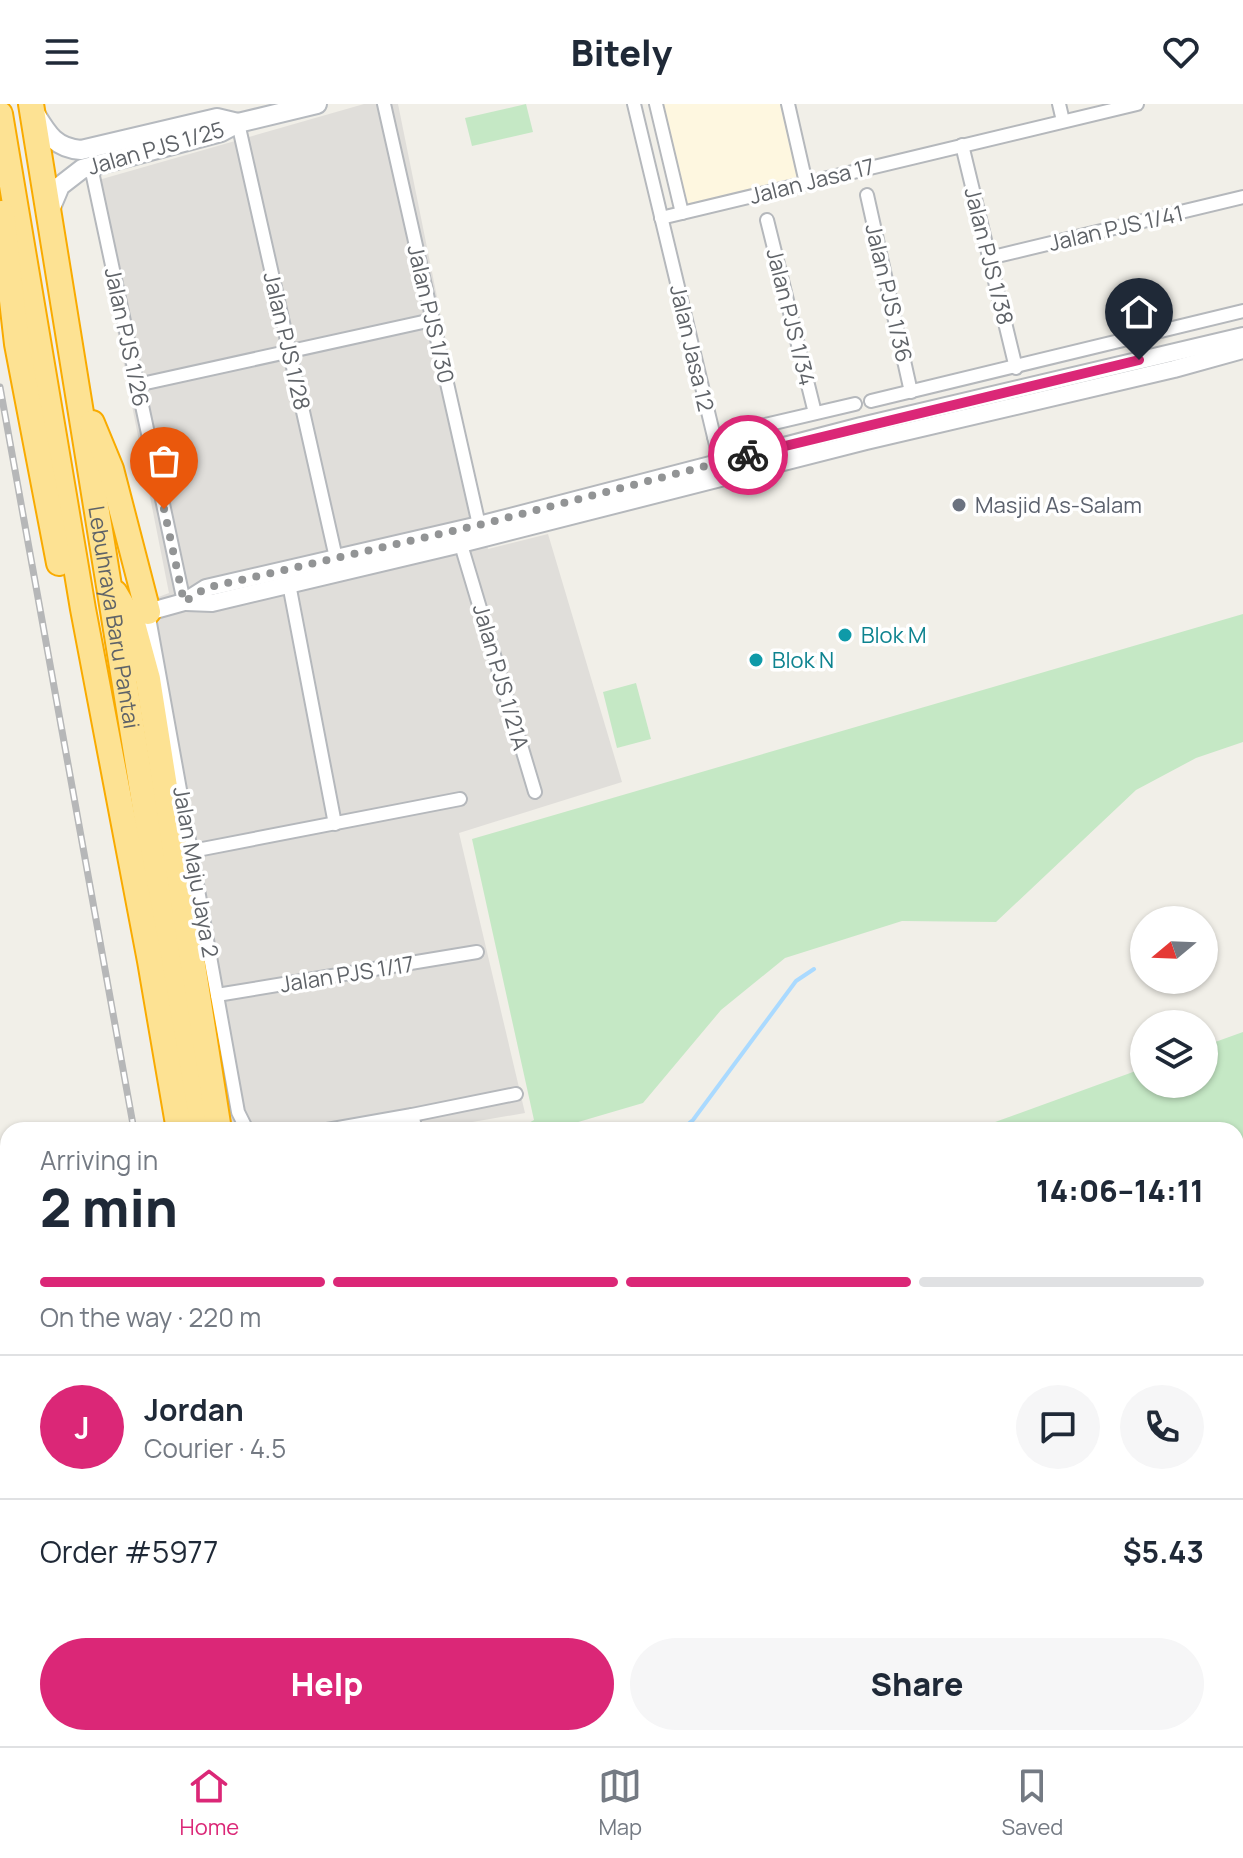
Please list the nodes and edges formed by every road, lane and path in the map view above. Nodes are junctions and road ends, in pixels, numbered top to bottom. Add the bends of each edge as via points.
1 (317, 104) edge
2 (384, 104) edge
3 (634, 104) edge
4 (656, 104) edge
5 (788, 104) edge
6 (1059, 104) edge
7 (1137, 104) edge
8 (32, 106) edge
9 (0, 114) edge
10 (1063, 121) junction
11 (238, 123) junction
12 (962, 145) junction
13 (91, 167) junction
14 (806, 183) junction
15 (0, 195) edge
16 (867, 195) dead end
17 (1243, 197) edge
18 (49, 212) junction
19 (682, 213) junction
20 (661, 218) junction
21 (767, 220) dead end
22 (989, 258) junction
23 (1243, 311) edge
24 (432, 320) junction
25 (1243, 336) edge
26 (1243, 350) edge
27 (289, 351) junction
28 (1016, 368) junction
29 (137, 385) junction
30 (77, 387) junction
31 (911, 392) junction
32 (871, 401) dead end
33 (855, 404) dead end
34 (815, 413) junction
35 (714, 437) junction
36 (722, 470) junction
37 (479, 525) junction
38 (459, 537) junction
39 (336, 558) junction
40 (106, 577) junction
41 (289, 584) junction
42 (184, 602) junction
43 (148, 612) junction
44 (535, 792) dead end
45 (460, 799) dead end
46 (335, 824) junction
47 (192, 851) junction
48 (477, 952) dead end
49 (217, 995) junction
50 (516, 1094) dead end
51 (412, 1115) junction
52 (162, 1122) edge
53 (178, 1122) edge
54 (196, 1122) edge
55 (218, 1122) edge
56 (243, 1122) edge
57 (372, 1122) edge
58 (414, 1122) edge

1 - 11 main road, Jalan PJS 1/25
2 - 24 street, Jalan PJS 1/30
3 - 20 street, Jalan Jasa 12
4 - 19 street
5 - 14 street
6 - 10 street
7 - 10 street, Jalan Jasa 17
8 - 11 main road, Jalan PJS 1/25 via 50,139 67,149 217,118
8 - 18 highway, Lebuhraya Baru Pantai
9 - 53 highway, Lebuhraya Baru Pantai via 83,609
10 - 12 street, Jalan Jasa 17
11 - 13 main road, Jalan PJS 1/25
11 - 27 street, Jalan PJS 1/28
12 - 14 street, Jalan Jasa 17
12 - 22 street, Jalan PJS 1/38
13 - 18 main road, Jalan PJS 1/25 via 73,173 60,186
13 - 29 street, Jalan PJS 1/26
14 - 19 street, Jalan Jasa 17
15 - 52 highway via 17,344
16 - 31 street, Jalan PJS 1/36
17 - 22 street, Jalan PJS 1/41
18 - 30 highway, Lebuhraya Baru Pantai
19 - 20 street, Jalan Jasa 17
20 - 35 street, Jalan Jasa 12
21 - 34 street, Jalan PJS 1/34
22 - 28 street, Jalan PJS 1/38
23 - 28 street
24 - 27 street
24 - 37 street, Jalan PJS 1/30
25 - 36 street via 861,426
26 - 36 street
27 - 29 street
27 - 39 street, Jalan PJS 1/28
28 - 31 street
29 - 42 street, Jalan PJS 1/26
30 - 40 highway, Lebuhraya Baru Pantai
30 - 43 highway via 111,469
31 - 32 street
33 - 34 street
34 - 35 street
35 - 36 street, Jalan Jasa 12
36 - 37 street
36 - 38 street
37 - 38 street
38 - 39 street
38 - 41 street
38 - 44 street, Jalan PJS 1/21A
39 - 42 street via 206,588
40 - 54 highway, Lebuhraya Baru Pantai
40 - 55 highway via 133,624 148,679
41 - 42 street via 212,603
41 - 46 street
42 - 43 street
43 - 47 street, Jalan Maju Jaya 2
45 - 46 street
46 - 47 street
47 - 49 street, Jalan Maju Jaya 2
48 - 49 street, Jalan PJS 1/17
49 - 56 street, Jalan Maju Jaya 2
50 - 51 street
51 - 57 street
51 - 58 street

